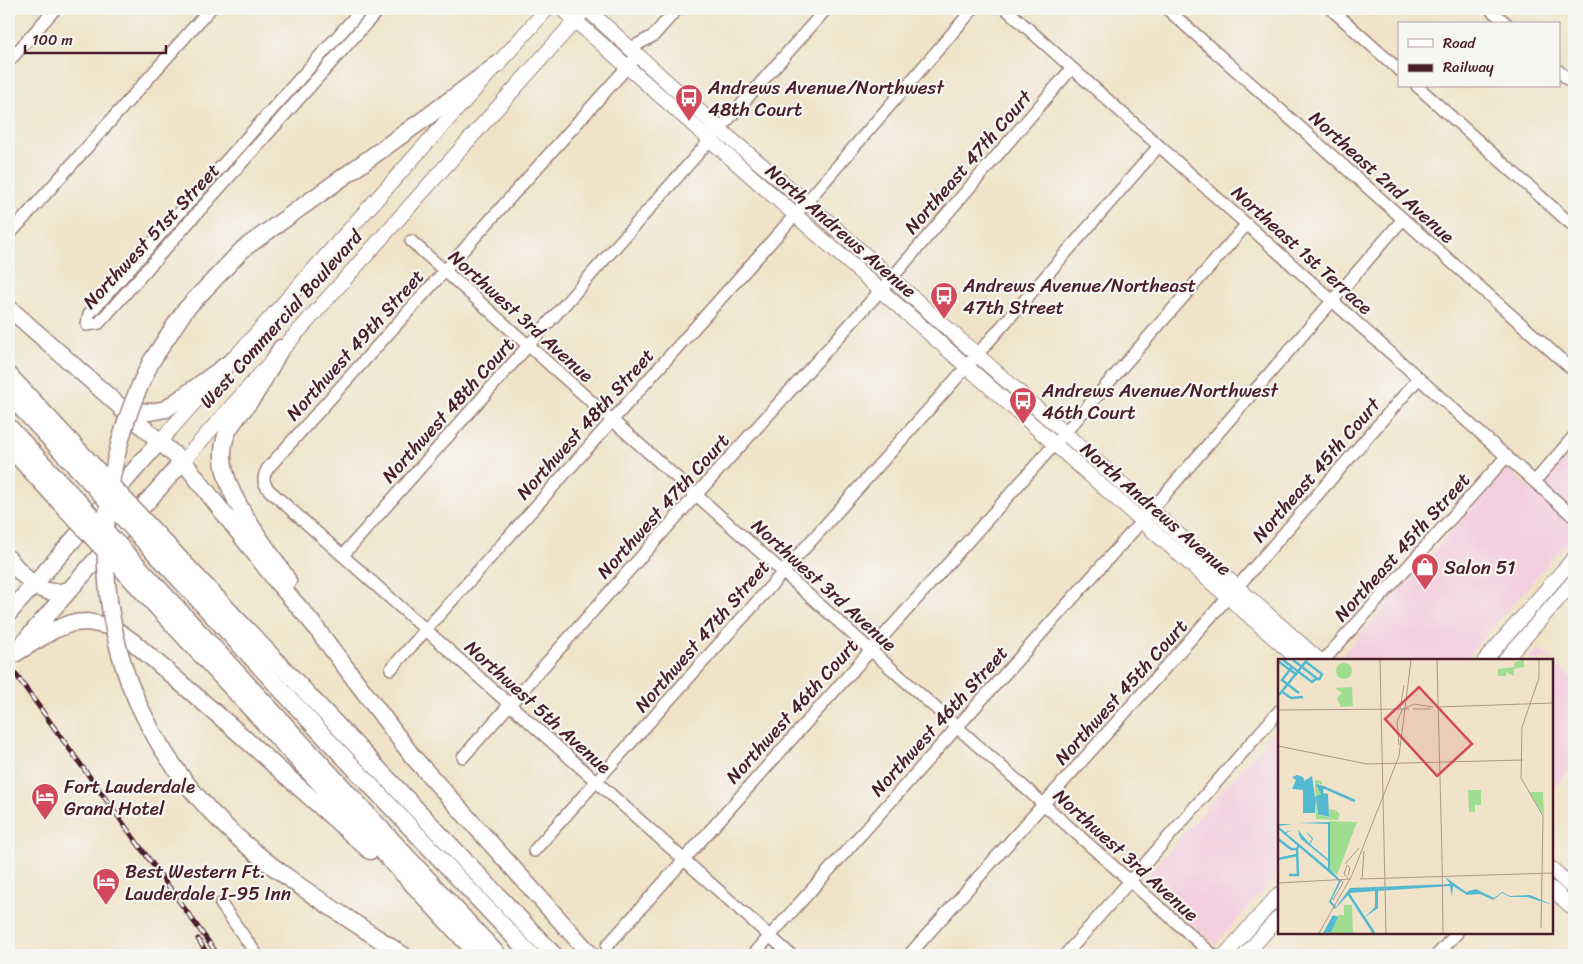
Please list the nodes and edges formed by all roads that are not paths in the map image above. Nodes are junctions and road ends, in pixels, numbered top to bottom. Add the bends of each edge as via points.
1 (55, 9) edge
2 (210, 9) edge
3 (362, 9) edge
4 (379, 9) edge
5 (547, 9) edge
6 (562, 9) edge
7 (586, 9) edge
8 (677, 9) edge
9 (826, 9) edge
10 (973, 9) edge
11 (1006, 9) edge
12 (1167, 9) edge
13 (1331, 9) edge
14 (1490, 9) edge
15 (575, 20) junction
16 (1505, 22) edge
17 (635, 52) junction
18 (9, 61) edge
19 (498, 64) junction
20 (627, 68) junction
21 (1072, 68) junction
22 (1398, 69) edge
23 (1560, 72) edge
24 (1574, 85) edge
25 (1419, 88) edge
26 (714, 135) junction
27 (1159, 146) junction
28 (211, 176) junction
29 (223, 187) junction
30 (806, 202) junction
31 (794, 215) junction
32 (1403, 219) junction
33 (1573, 222) edge
34 (1246, 224) junction
35 (9, 235) edge
36 (411, 241) dead end
37 (444, 271) junction
38 (892, 280) junction
39 (881, 291) junction
40 (1332, 301) junction
41 (9, 308) edge
42 (528, 345) junction
43 (282, 348) junction
44 (977, 356) junction
45 (236, 358) junction
46 (967, 368) junction
47 (1574, 370) edge
48 (9, 375) edge
49 (1420, 378) junction
50 (9, 395) edge
51 (122, 410) junction
52 (612, 420) junction
53 (9, 427) edge
54 (1064, 434) junction
55 (1574, 436) edge
56 (159, 442) junction
57 (1054, 445) junction
58 (9, 447) edge
59 (1507, 456) junction
60 (182, 462) junction
61 (95, 477) junction
62 (1535, 481) junction
63 (264, 483) joint
64 (696, 495) junction
65 (71, 504) junction
66 (1152, 510) junction
67 (1574, 517) edge
68 (1142, 522) junction
69 (147, 533) junction
70 (342, 555) junction
71 (1574, 558) edge
72 (9, 559) edge
73 (123, 560) junction
74 (782, 572) junction
75 (1574, 581) edge
76 (34, 585) junction
77 (1238, 586) junction
78 (68, 590) junction
79 (1228, 597) junction
80 (9, 613) edge
81 (310, 620) junction
82 (426, 630) junction
83 (870, 650) junction
84 (10, 658) edge
85 (1298, 659) edge
86 (1318, 659) edge
87 (1325, 659) edge
88 (1486, 659) edge
89 (1506, 659) edge
90 (391, 670) dead end
91 (509, 704) junction
92 (1278, 712) edge
93 (956, 727) junction
94 (463, 757) dead end
95 (597, 782) junction
96 (1043, 805) junction
97 (534, 851) dead end
98 (684, 859) junction
99 (1553, 870) edge
100 (1130, 883) junction
101 (1574, 889) edge
102 (1553, 890) edge
103 (419, 892) junction
104 (1278, 895) edge
105 (221, 904) dead end
106 (1574, 909) edge
107 (1278, 918) edge
108 (1456, 934) edge
109 (770, 936) junction
110 (607, 946) dead end
111 (257, 955) edge
112 (404, 955) edge
113 (478, 955) edge
114 (498, 955) edge
115 (531, 955) edge
116 (554, 955) edge
117 (591, 955) edge
118 (754, 955) edge
119 (791, 955) edge
120 (909, 955) edge
121 (1066, 955) edge
122 (1213, 955) edge
123 (1225, 955) edge
124 (1245, 955) edge
125 (1437, 955) edge

1 - 18 street
2 - 35 street
3 - 28 street, Northwest 51st Street
4 - 29 street, Northwest 51st Street
5 - 19 main road, West Commercial Boulevard
6 - 15 main road, North Andrews Avenue
7 - 15 main road, West Commercial Boulevard
7 - 17 main road, North Andrews Avenue
8 - 17 street
9 - 26 street, Northwest 48th Court
10 - 30 street, Northwest 48th Street
11 - 21 street, Northeast 1st Terrace
12 - 32 street, Northeast 2nd Avenue
13 - 22 street
14 - 16 street
15 - 20 main road, North Andrews Avenue
15 - 43 main road, West Commercial Boulevard
17 - 20 street, Northwest 49th Street
17 - 26 main road, North Andrews Avenue
19 - 45 main road, West Commercial Boulevard
19 - 112 highway, bridge via 243,249 185,310 151,362 136,393 122,431 108,502 105,560 116,641 142,712 170,761 224,826 273,867
20 - 26 main road, North Andrews Avenue
20 - 37 street, Northwest 49th Street
21 - 27 street, Northeast 1st Terrace
21 - 38 street, Northeast 47th Court
23 - 24 street
25 - 33 street
26 - 30 main road, North Andrews Avenue
26 - 31 main road, North Andrews Avenue
26 - 42 street, Northwest 48th Court
27 - 34 street, Northeast 1st Terrace
27 - 44 street, Northwest 47th Street
28 - 29 street
28 - 29 street, Northwest 51st Street via 89,314 87,326 99,323
30 - 31 street, Northwest 48th Street
30 - 38 main road, North Andrews Avenue
31 - 39 main road, North Andrews Avenue
31 - 52 street, Northwest 48th Street
32 - 40 street, Northwest 46th Street
32 - 47 street, Northeast 2nd Avenue
34 - 40 street, Northeast 1st Terrace
34 - 54 street, Northwest 46th Court
36 - 37 street, Northwest 3rd Avenue
37 - 42 street, Northwest 3rd Avenue
37 - 63 street, Northwest 49th Street via 279,456 264,474
38 - 39 street, Northwest 47th Court
38 - 44 main road, North Andrews Avenue
39 - 46 main road, North Andrews Avenue
39 - 64 street, Northwest 47th Court
40 - 49 street, Northeast 1st Terrace
40 - 66 street, Northwest 46th Street
41 - 51 highway
42 - 52 street, Northwest 3rd Avenue
42 - 70 street, Northwest 48th Court
43 - 60 main road, West Commercial Boulevard
43 - 81 highway via 229,430 222,450 224,474
44 - 46 street, Northwest 47th Street
44 - 54 main road, North Andrews Avenue
45 - 51 highway via 166,408 150,412
45 - 56 main road, West Commercial Boulevard
46 - 57 main road, North Andrews Avenue
46 - 74 street, Northwest 47th Street
48 - 61 highway
49 - 59 street, Northeast 1st Terrace
49 - 77 street, Northeast 45th Court
50 - 61 highway
51 - 56 highway
52 - 64 street, Northwest 3rd Avenue
52 - 82 street, Northwest 48th Street
53 - 65 highway
54 - 57 street, Northwest 46th Court
54 - 66 main road, North Andrews Avenue
55 - 62 street
56 - 60 highway
56 - 76 highway, West Commercial Boulevard
57 - 68 main road, North Andrews Avenue
57 - 83 street, Northwest 46th Court
58 - 65 highway
59 - 62 street, Northeast 1st Terrace
59 - 87 street, Northeast 45th Street
60 - 78 highway, West Commercial Boulevard
60 - 81 highway
61 - 69 highway, bridge
62 - 67 street, Northeast 1st Terrace
63 - 70 street, Northwest 5th Avenue
64 - 74 street, Northwest 3rd Avenue
64 - 91 street, Northwest 47th Court
65 - 73 highway, bridge
66 - 68 street, Northwest 46th Street
66 - 77 main road, North Andrews Avenue
68 - 79 main road, North Andrews Avenue
68 - 93 street, Northwest 46th Street
69 - 115 highway via 322,734
69 - 116 highway
70 - 82 street, Northwest 5th Avenue
71 - 88 main road
72 - 76 highway
73 - 103 highway
73 - 114 highway
74 - 83 street, Northwest 3rd Avenue
74 - 95 street, Northwest 47th Street
75 - 89 main road
76 - 78 highway via 48,592
76 - 80 highway, West Commercial Boulevard
77 - 79 street, Northwest 45th Court
77 - 86 main road, North Andrews Avenue
78 - 84 highway, West Commercial Boulevard
79 - 85 main road, North Andrews Avenue
79 - 96 street, Northwest 45th Court
81 - 117 highway via 412,757
82 - 90 street, Northwest 48th Street
82 - 91 street, Northwest 5th Avenue
83 - 93 street, Northwest 3rd Avenue
83 - 98 street, Northwest 46th Court
84 - 103 highway via 54,630 72,623 88,622 112,627
91 - 94 street, Northwest 47th Court
91 - 95 street, Northwest 5th Avenue
92 - 100 street
93 - 96 street, Northwest 3rd Avenue
93 - 109 street, Northwest 46th Street
95 - 97 street, Northwest 47th Street
95 - 98 street, Northwest 5th Avenue
96 - 100 street, Northwest 3rd Avenue
96 - 120 street, Northwest 45th Court
98 - 109 street, Northwest 5th Avenue
98 - 110 street, Northwest 46th Court
99 - 101 main road
100 - 121 street
100 - 122 street, Northwest 3rd Avenue
102 - 106 main road
103 - 113 highway
104 - 123 main road
105 - 111 street
107 - 124 main road
108 - 125 street
109 - 118 street, Northwest 46th Street
109 - 119 street, Northwest 5th Avenue

